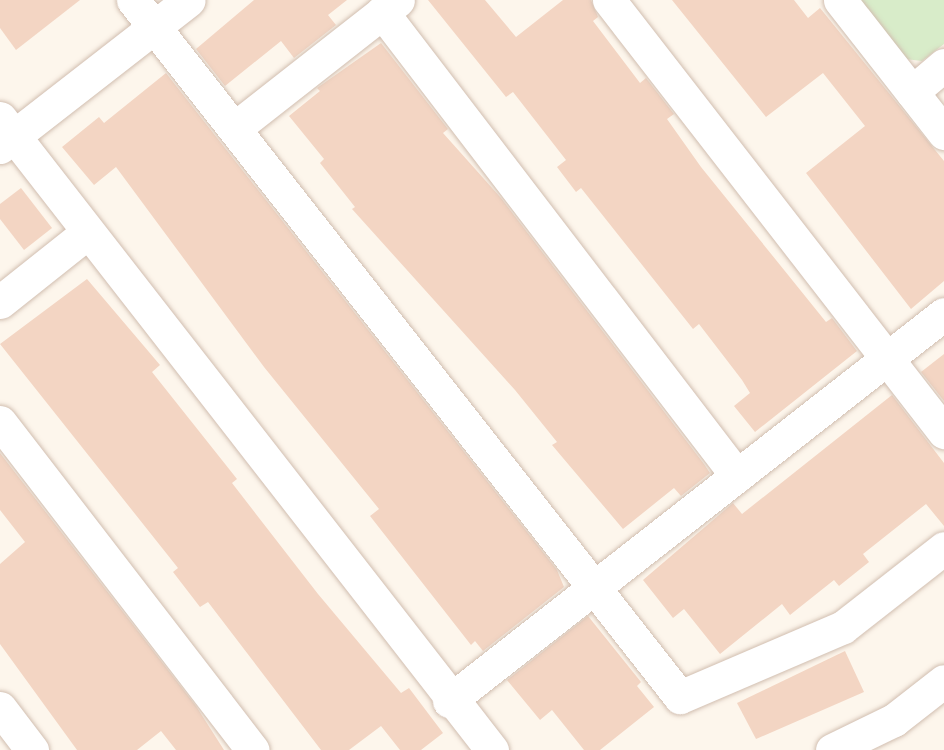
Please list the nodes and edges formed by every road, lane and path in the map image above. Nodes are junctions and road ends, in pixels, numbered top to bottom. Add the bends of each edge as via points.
1 (133, 0) edge
2 (189, 0) edge
3 (609, 0) edge
4 (840, 0) edge
5 (390, 6) edge
6 (154, 27) junction
7 (944, 65) edge
8 (912, 92) junction
9 (235, 128) junction
10 (944, 133) edge
11 (5, 134) edge
12 (88, 232) junction
13 (0, 302) edge
14 (944, 314) edge
15 (887, 359) junction
16 (0, 422) edge
17 (944, 432) edge
18 (737, 476) junction
19 (944, 548) edge
20 (592, 588) junction
21 (944, 681) edge
22 (449, 701) junction
23 (0, 708) edge
24 (32, 750) edge
25 (253, 750) edge
26 (492, 750) edge
27 (832, 750) edge

1 - 6 street
2 - 6 street
3 - 15 street
4 - 8 street
5 - 9 street
5 - 18 street
6 - 9 street
6 - 11 street
7 - 8 street
8 - 10 street
9 - 20 street
11 - 12 street
12 - 13 street
12 - 22 street
14 - 15 street
15 - 17 street
15 - 18 street
16 - 25 street
18 - 20 street
19 - 20 street via 843,627 680,697
20 - 22 street
21 - 27 street via 894,720
22 - 26 street
23 - 24 street

